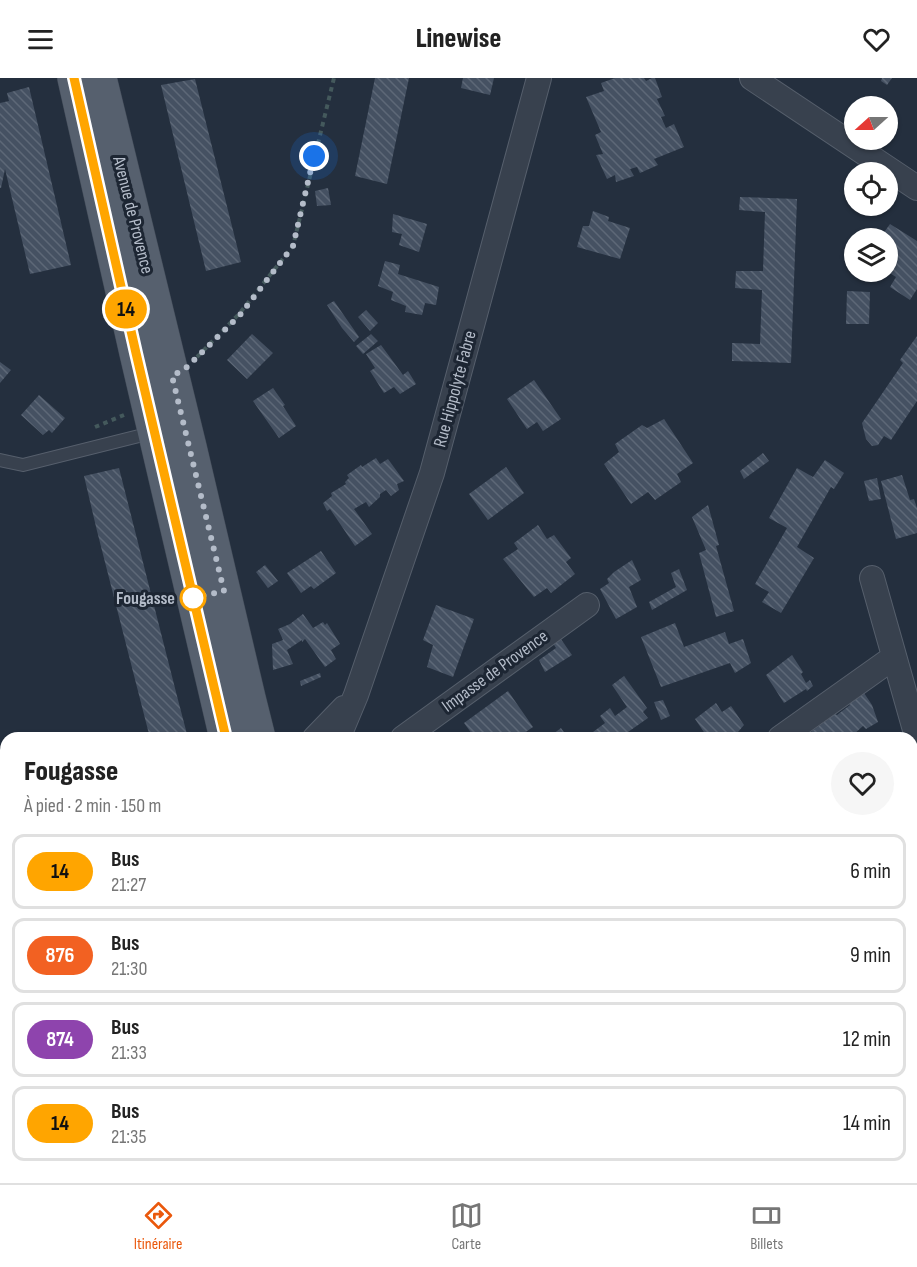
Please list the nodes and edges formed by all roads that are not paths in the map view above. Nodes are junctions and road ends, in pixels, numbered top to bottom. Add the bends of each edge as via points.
1 (74, 78) edge
2 (100, 78) edge
3 (539, 78) edge
4 (752, 78) edge
5 (917, 188) edge
6 (155, 434) junction
7 (0, 460) edge
8 (872, 578) dead end
9 (587, 605) dead end
10 (894, 657) junction
11 (356, 695) junction
12 (225, 732) edge
13 (258, 732) edge
14 (321, 732) edge
15 (341, 732) edge
16 (412, 732) edge
17 (788, 732) edge
18 (916, 732) edge

1 - 6 main road, Avenue de Provence
2 - 13 main road, Avenue de Provence
3 - 11 street, Rue Hippolyte Fabre via 432,472
4 - 5 street
6 - 7 lane via 23,465
6 - 12 main road, Avenue de Provence
8 - 10 street
9 - 16 street, Impasse de Provence
10 - 17 street
10 - 18 street
11 - 14 street, Rue Hippolyte Fabre
11 - 15 street, Rue Hippolyte Fabre

